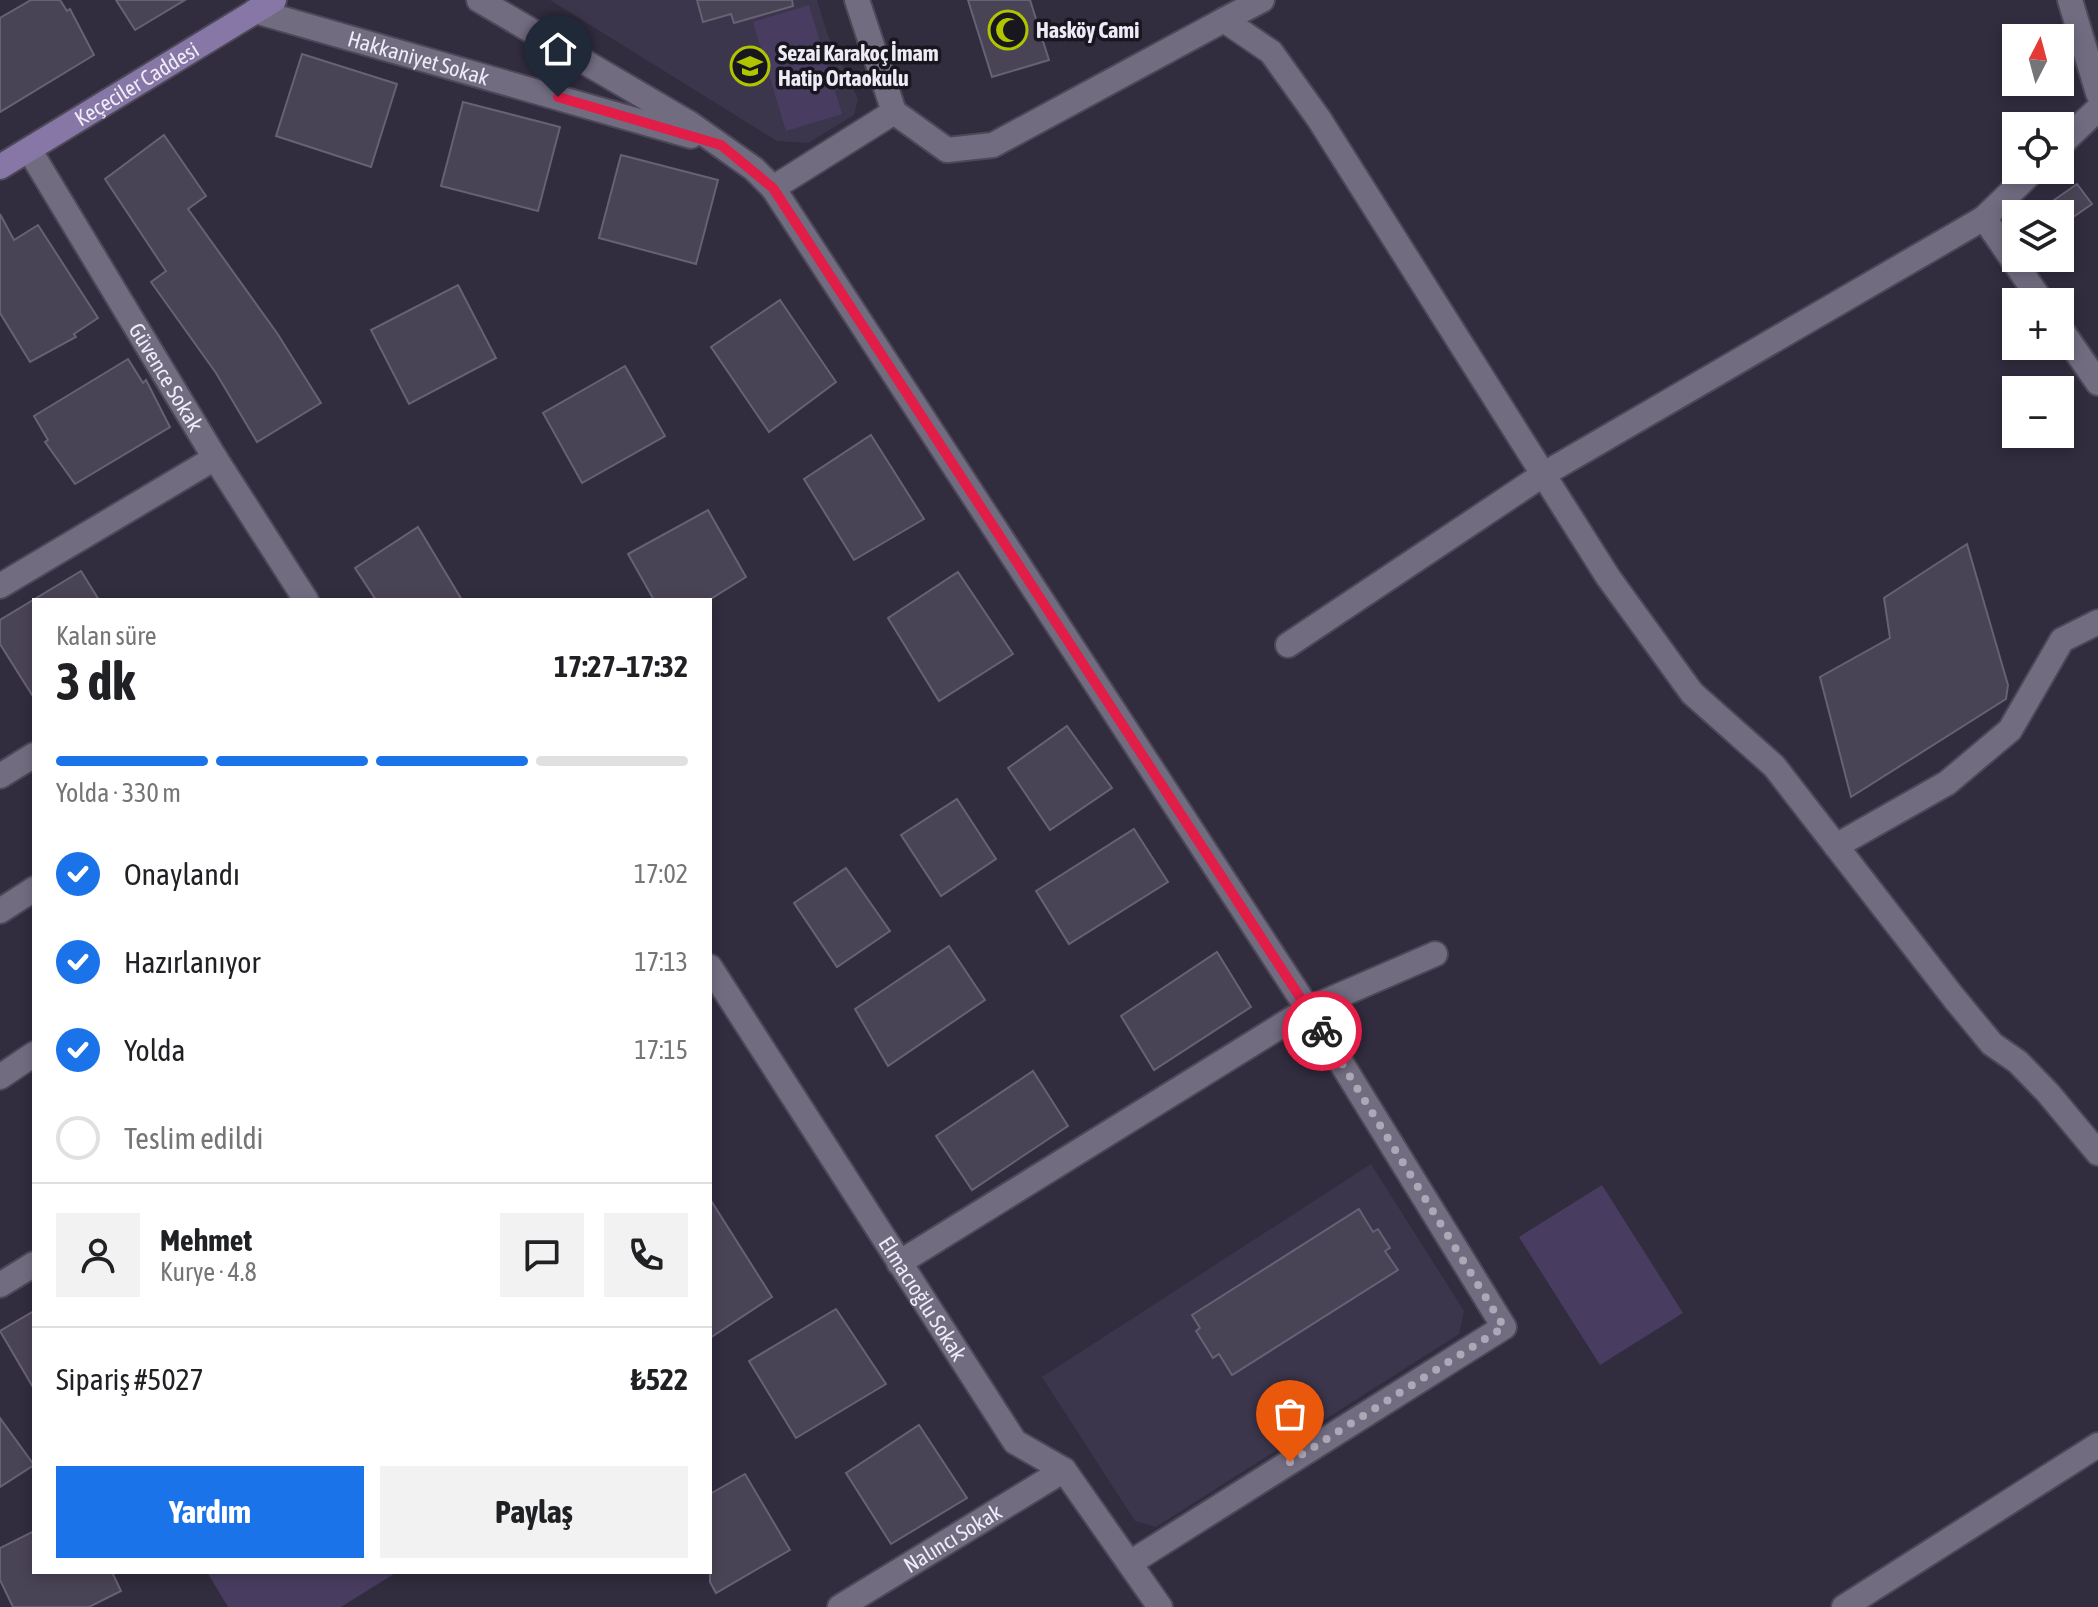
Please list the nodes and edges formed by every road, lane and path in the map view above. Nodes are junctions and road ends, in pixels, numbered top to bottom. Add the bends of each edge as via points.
1 (479, 0) edge
2 (857, 0) edge
3 (1262, 0) edge
4 (2070, 0) edge
5 (265, 6) edge
6 (1224, 20) junction
7 (2098, 93) edge
8 (2098, 109) edge
9 (894, 112) junction
10 (2074, 132) edge
11 (721, 145) junction
12 (30, 151) junction
13 (0, 167) edge
14 (2019, 184) edge
15 (773, 188) junction
16 (1984, 218) junction
17 (2032, 288) edge
18 (2074, 348) edge
19 (2098, 383) edge
20 (215, 458) junction
21 (1544, 474) junction
22 (0, 586) edge
23 (305, 598) edge
24 (2098, 622) edge
25 (1288, 645) dead end
26 (32, 756) edge
27 (0, 776) edge
28 (1836, 846) junction
29 (32, 890) edge
30 (0, 911) edge
31 (1435, 954) dead end
32 (712, 970) edge
33 (1308, 1009) junction
34 (32, 1055) edge
35 (0, 1077) edge
36 (2098, 1153) edge
37 (899, 1263) junction
38 (32, 1265) edge
39 (0, 1285) edge
40 (2098, 1445) edge
41 (1064, 1470) junction
42 (1130, 1563) junction
43 (1856, 1604) edge
44 (840, 1607) edge
45 (1160, 1607) edge

1 - 11 street, Hakkaniyet Sokak
2 - 9 street
3 - 6 street
4 - 7 street
5 - 11 street, Hakkaniyet Sokak
5 - 12 street, Keçeciler Caddesi
6 - 9 street via 993,145 947,150
6 - 21 street via 1271,52 1319,119
8 - 10 street
9 - 15 street
11 - 15 street, Hakkaniyet Sokak
12 - 13 street, Keçeciler Caddesi
12 - 20 street, Güvence Sokak
14 - 16 street
15 - 33 street, Hakkaniyet Sokak
16 - 17 street
16 - 21 street
18 - 19 street
20 - 22 street
20 - 23 street, Güvence Sokak
21 - 25 street
21 - 28 street via 1608,577 1692,693 1774,766
24 - 28 street via 2062,640 2010,730 1947,783
26 - 27 street
28 - 36 street via 1982,1033 2048,1093
29 - 30 street
31 - 33 street
32 - 37 street, Elmacıoğlu Sokak
33 - 37 street
33 - 42 street, Hakkaniyet Sokak via 1504,1327
34 - 35 street
37 - 41 street, Elmacıoğlu Sokak via 1015,1442
38 - 39 street
40 - 43 street
41 - 42 street, Elmacıoğlu Sokak
41 - 44 street, Nalıncı Sokak
42 - 45 street, Elmacıoğlu Sokak

